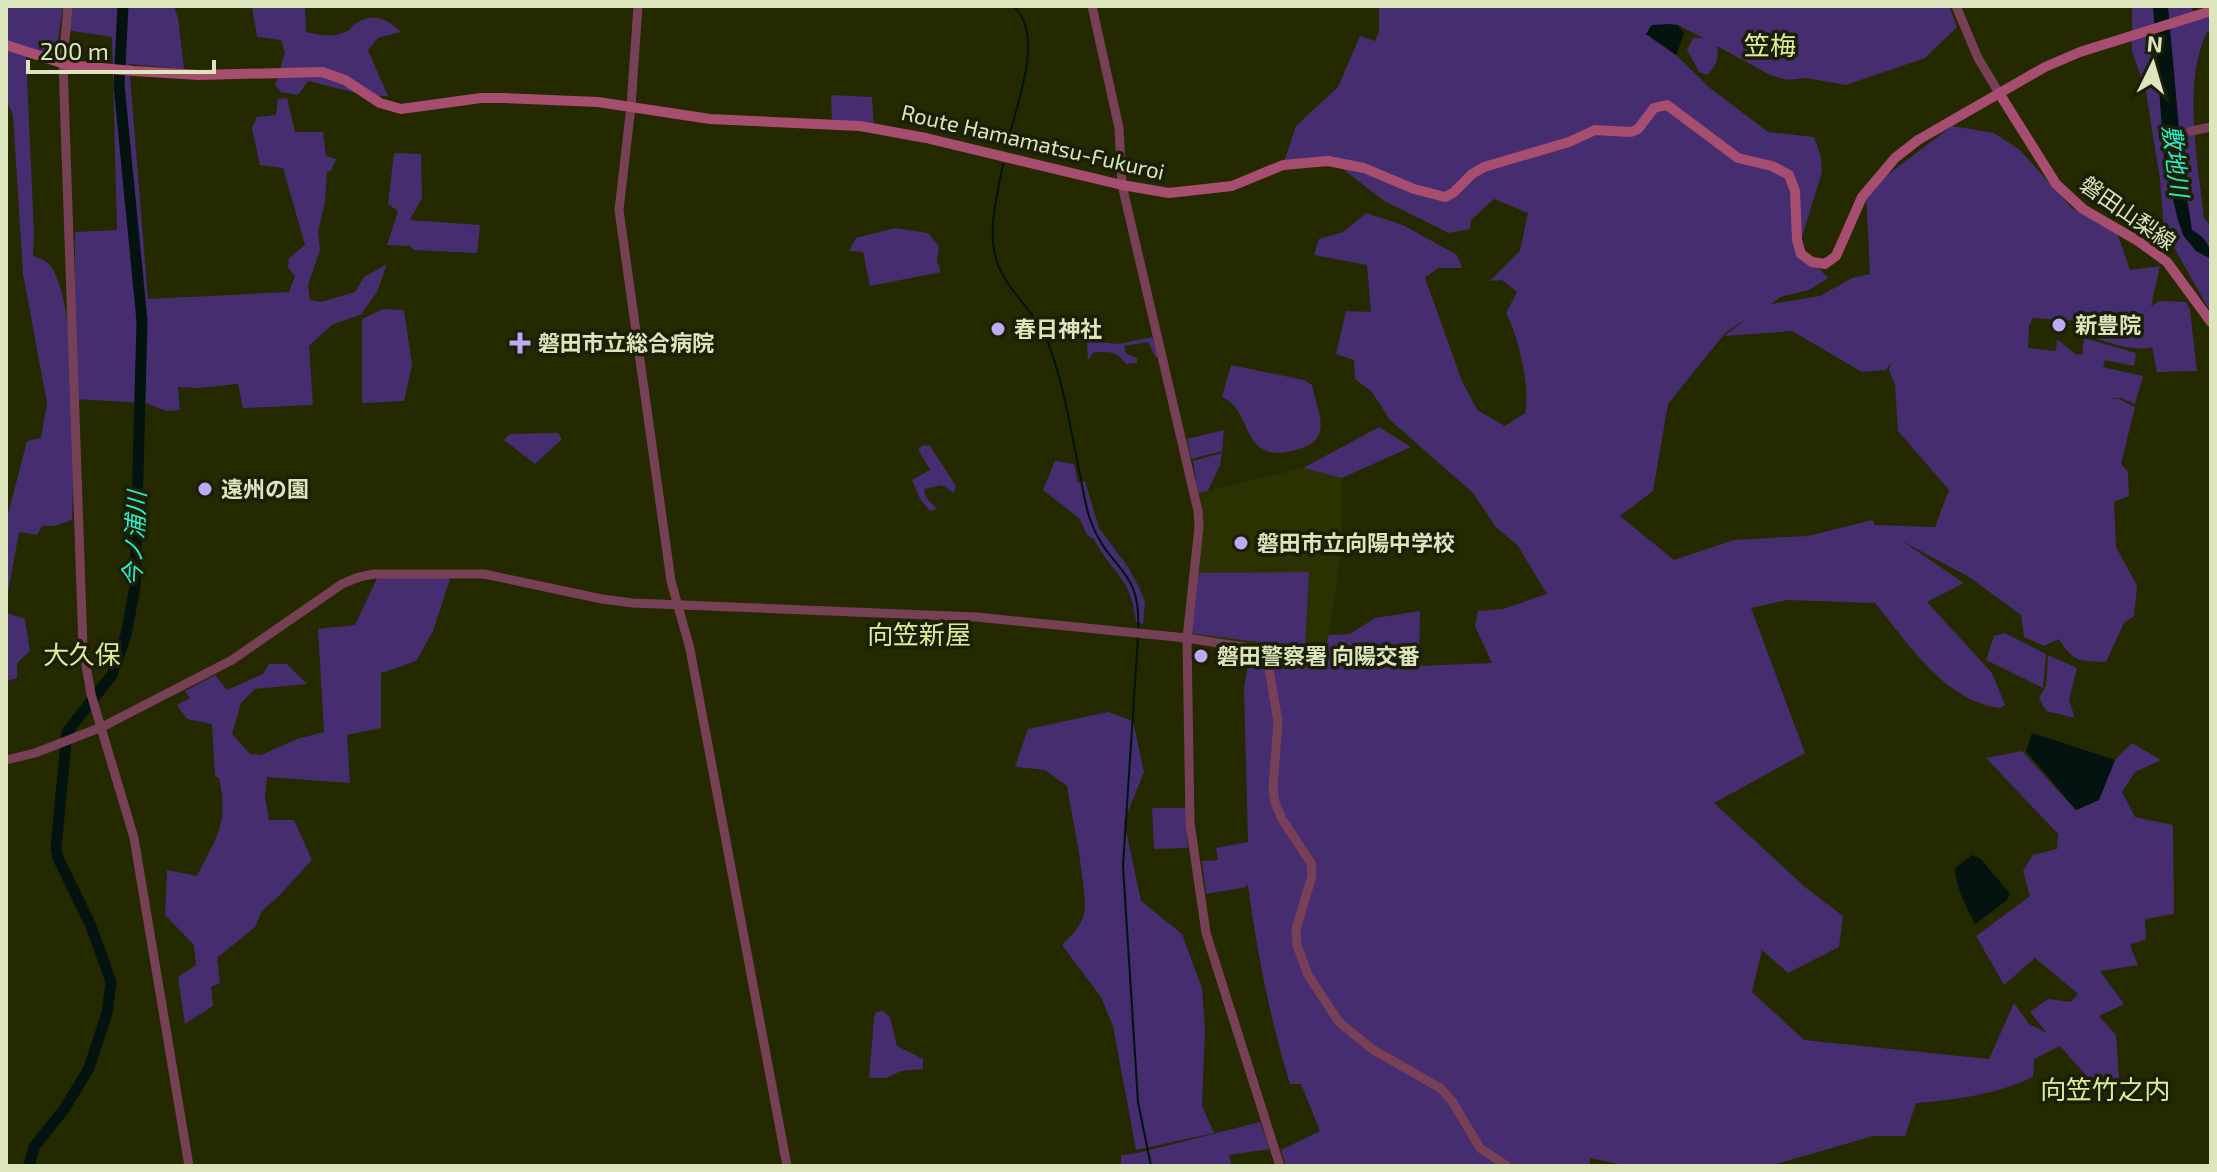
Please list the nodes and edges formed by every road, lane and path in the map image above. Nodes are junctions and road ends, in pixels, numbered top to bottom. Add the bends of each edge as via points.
1 (68, 6) edge
2 (638, 6) edge
3 (1092, 6) edge
4 (1956, 6) edge
5 (2211, 11) edge
6 (6, 45) edge
7 (63, 63) junction
8 (1999, 93) junction
9 (631, 106) junction
10 (2211, 127) edge
11 (2191, 131) dead end
12 (1122, 185) junction
13 (2211, 322) edge
14 (680, 605) junction
15 (1187, 638) junction
16 (102, 727) junction
17 (6, 760) edge
18 (189, 1166) edge
19 (787, 1166) edge
20 (1280, 1166) edge
21 (1507, 1166) edge

1 - 7 street
2 - 9 street
3 - 12 street via 1119,128
4 - 8 street
5 - 8 main road via 2045,67
6 - 7 main road, Route Hamamatsu-Fukuroi
7 - 9 main road, Route Hamamatsu-Fukuroi via 199,75 322,72 401,109 481,98
7 - 16 street via 83,648
8 - 12 main road, Route Hamamatsu-Fukuroi via 1895,158 1862,197 1836,256 1825,264 1801,254 1789,175 1738,158 1667,105 1654,108 1631,132 1595,130 1484,167 1445,197 1328,161 1283,165 1232,186 1184,193
8 - 13 main road, 磐田山梨線 via 2068,197 2167,262
9 - 12 main road, Route Hamamatsu-Fukuroi via 710,119 882,129
9 - 14 street via 619,210 671,581
10 - 11 street
12 - 15 street via 1198,511
14 - 15 street via 976,617
14 - 16 street via 602,599 484,574 359,577 232,660
14 - 19 street
15 - 20 street via 1189,808 1204,921
15 - 21 street via 1255,649 1268,663 1278,722 1273,795 1311,863 1296,938 1315,987 1339,1022 1372,1049 1440,1088 1474,1141
16 - 17 street
16 - 18 street via 134,838

